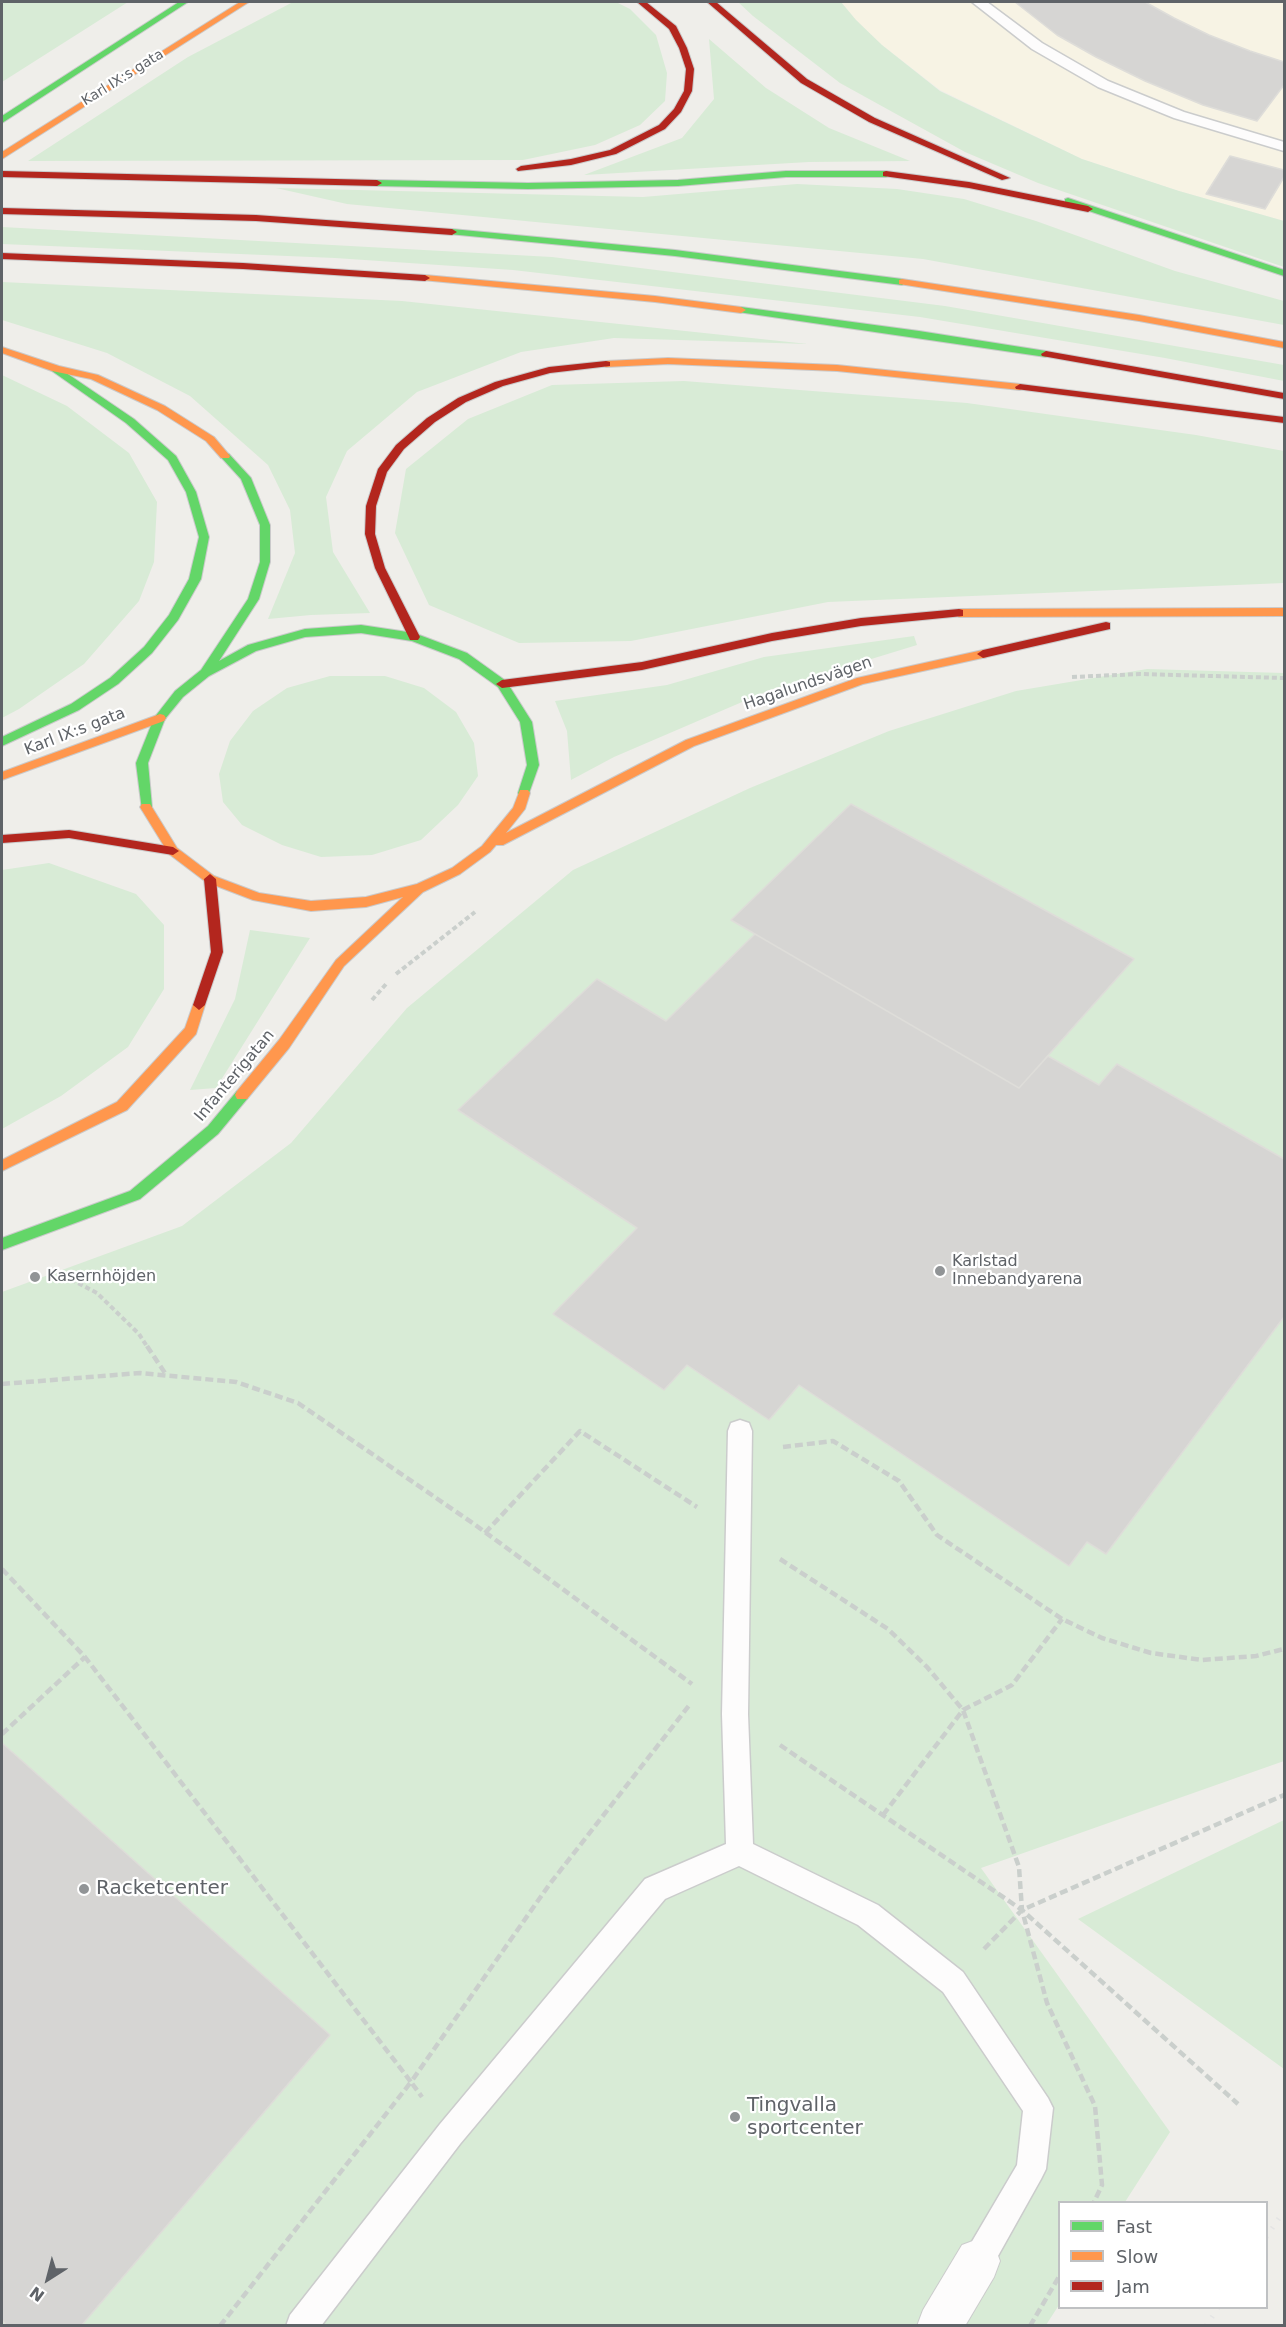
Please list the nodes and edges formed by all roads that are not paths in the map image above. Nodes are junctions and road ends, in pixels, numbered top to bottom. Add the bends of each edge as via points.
1 (184, 2) edge
2 (245, 2) edge
3 (640, 2) edge
4 (711, 2) edge
5 (979, 2) edge
6 (2, 120) edge
7 (1284, 147) edge
8 (2, 156) edge
9 (2, 174) edge
10 (399, 182) junction
11 (1088, 209) junction
12 (2, 211) edge
13 (2, 256) edge
14 (1284, 273) edge
15 (1284, 345) edge
16 (2, 350) edge
17 (56, 369) junction
18 (1284, 396) edge
19 (1284, 420) edge
20 (1284, 612) edge
21 (1163, 613) junction
22 (414, 637) junction
23 (205, 673) junction
24 (502, 684) junction
25 (160, 718) junction
26 (2, 742) edge
27 (2, 776) edge
28 (2, 839) edge
29 (486, 849) junction
30 (173, 851) junction
31 (210, 879) junction
32 (420, 888) junction
33 (2, 1166) edge
34 (2, 1244) edge
35 (740, 1431) road end
36 (740, 1852) junction
37 (978, 2262) joint
38 (301, 2325) edge
39 (939, 2325) edge

1 - 6 main road, Karl IX:s gata
2 - 8 main road, Karl IX:s gata
3 - 10 main road via 673,28 690,69 688,91 678,110 662,127 614,152 571,162
4 - 11 main road via 804,81 872,120
5 - 7 lane via 1037,46 1104,84 1179,115
9 - 10 main road
10 - 11 main road via 600,186 849,173 902,175
11 - 14 main road
12 - 15 main road via 256,219 493,235 675,253 930,286
13 - 18 main road via 243,266 655,299 919,334
16 - 17 main road
17 - 23 main road via 94,377 162,408 210,439 246,478 265,525 265,562 253,599
17 - 26 main road via 130,421 172,458 191,492 204,537 195,579 174,617 148,650 114,681 75,707
19 - 22 main road via 1082,393 837,368 668,361 549,370 499,384 462,400 431,420 382,471 371,506 370,534 380,568
20 - 21 main road, Hagalundsvägen
21 - 24 main road, Hagalundsvägen via 960,612 861,622 642,666
21 - 29 main road, Hagalundsvägen via 861,681 690,743
22 - 23 main road via 361,629 304,633 252,648
22 - 24 main road via 463,656
23 - 25 main road via 179,694
24 - 29 main road via 526,722 533,765 519,809
25 - 27 main road, Karl IX:s gata
25 - 30 main road via 142,763 146,809
28 - 30 main road via 69,834
29 - 32 main road via 456,871
30 - 31 main road
31 - 32 main road via 257,897 311,906 366,902
31 - 33 main road via 217,952 191,1030 122,1106
32 - 34 main road, Infanterigatan via 340,963 284,1044 213,1130 135,1195
35 - 36 lane via 735,1714
36 - 37 lane via 868,1915 953,1982 1038,2108 1031,2169
36 - 38 lane via 655,1889 450,2134
37 - 39 street

